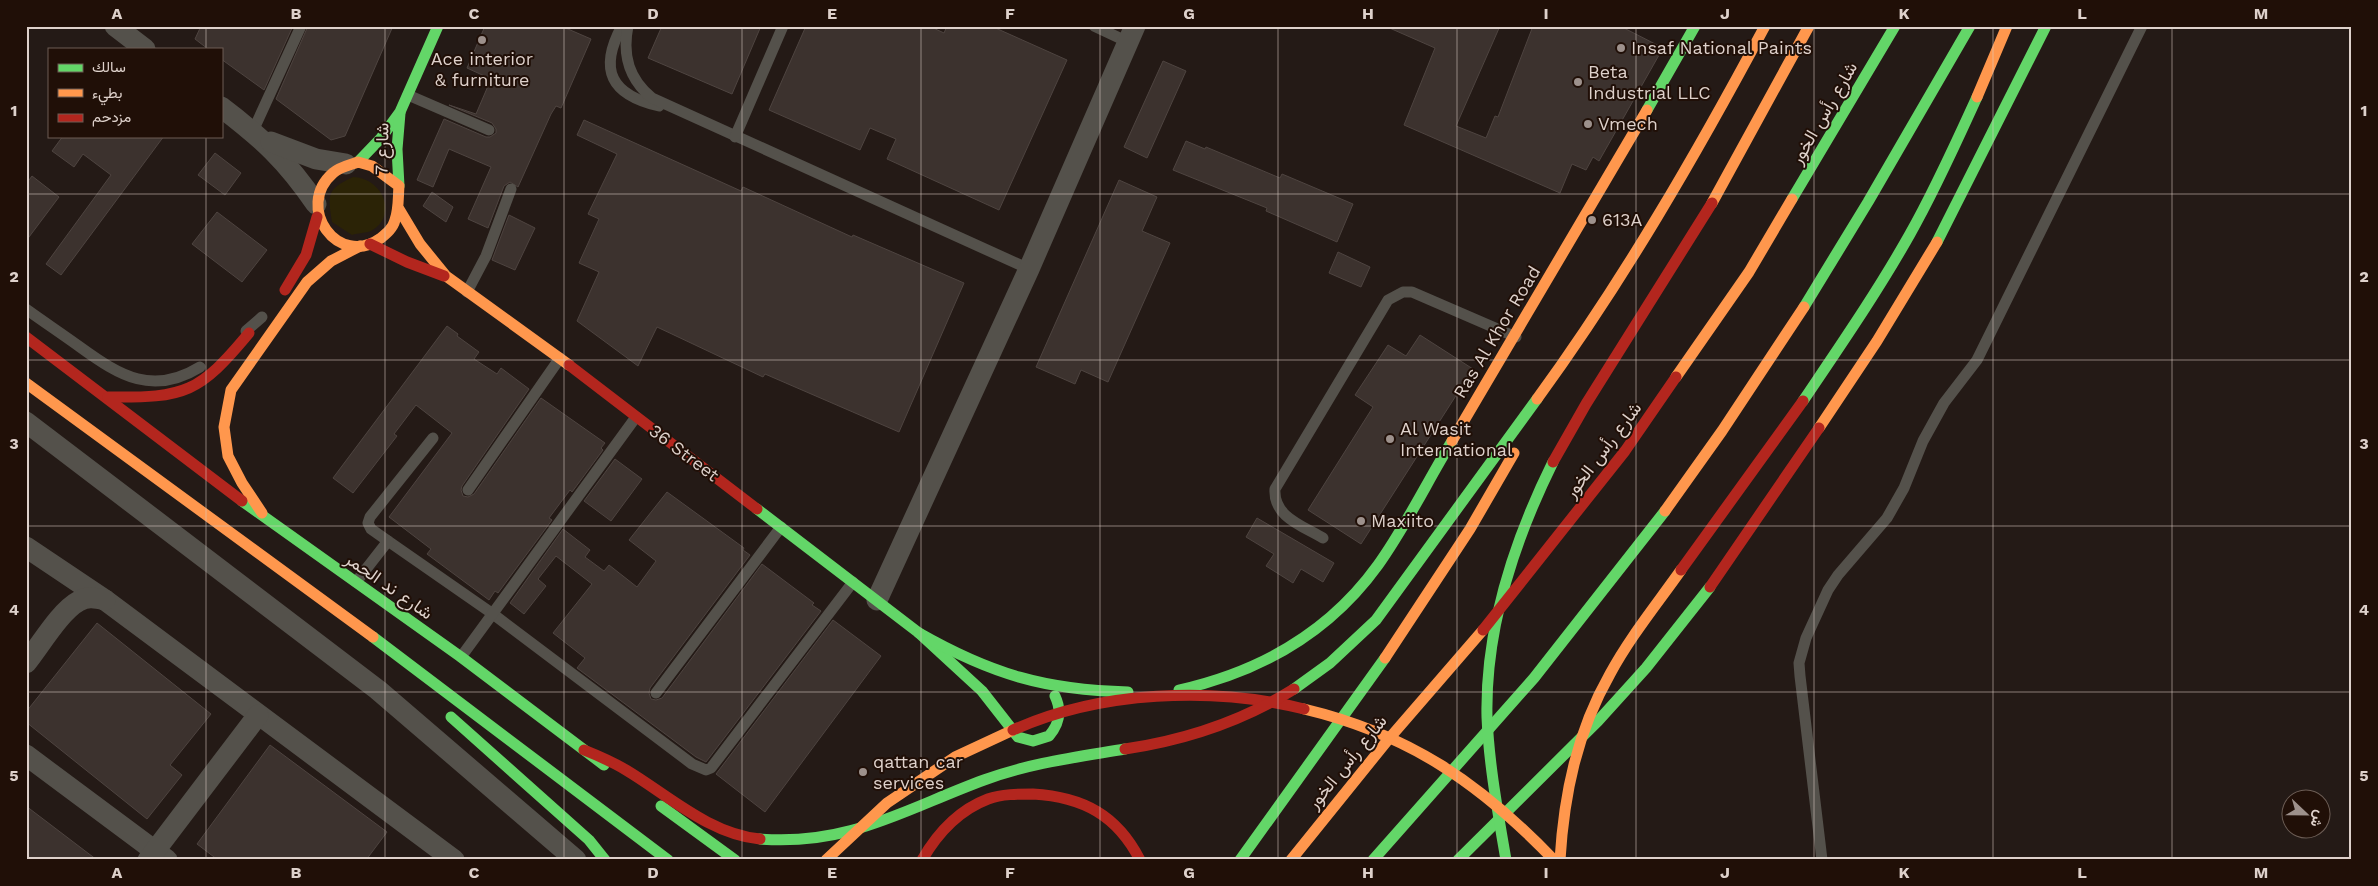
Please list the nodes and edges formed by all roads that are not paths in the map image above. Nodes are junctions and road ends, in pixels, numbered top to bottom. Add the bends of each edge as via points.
1 (115, 26) edge
2 (301, 26) edge
3 (438, 26) edge
4 (622, 26) edge
5 (628, 26) edge
6 (783, 26) edge
7 (1094, 26) edge
8 (1696, 26) edge
9 (1765, 26) edge
10 (1809, 26) edge
11 (1895, 26) edge
12 (1970, 26) edge
13 (2008, 26) edge
14 (2046, 26) edge
15 (2142, 26) edge
16 (1132, 34) edge
17 (144, 48) edge
18 (408, 95) junction
19 (222, 108) edge
20 (674, 109) junction
21 (400, 112) junction
22 (489, 130) dead end
23 (256, 134) junction
24 (736, 137) junction
25 (352, 163) junction
26 (399, 186) junction
27 (511, 189) dead end
28 (399, 209) junction
29 (317, 210) junction
30 (365, 245) junction
31 (1029, 269) junction
32 (446, 276) junction
33 (467, 292) junction
34 (280, 297) dead end
35 (26, 309) edge
36 (265, 314) joint
37 (26, 337) edge
38 (1516, 337) junction
39 (560, 358) junction
40 (1557, 372) junction
41 (26, 383) edge
42 (108, 397) junction
43 (636, 417) junction
44 (26, 422) edge
45 (433, 438) dead end
46 (468, 490) dead end
47 (267, 520) junction
48 (781, 527) junction
49 (1323, 538) dead end
50 (388, 541) junction
51 (26, 547) edge
52 (58, 569) junction
53 (853, 582) junction
54 (355, 584) junction
55 (105, 600) junction
56 (877, 600) junction
57 (70, 608) junction
58 (492, 614) junction
59 (364, 630) junction
60 (919, 633) junction
61 (461, 658) junction
62 (26, 663) edge
63 (408, 679) dead end
64 (1048, 687) junction
65 (656, 692) dead end
66 (446, 711) dead end
67 (258, 715) junction
68 (584, 750) junction
69 (26, 755) edge
70 (427, 852) edge
71 (157, 857) edge
72 (454, 860) edge
73 (576, 860) edge
74 (605, 860) edge
75 (668, 860) edge
76 (735, 860) edge
77 (826, 860) edge
78 (922, 860) edge
79 (1140, 860) edge
80 (1240, 860) edge
81 (1291, 860) edge
82 (1374, 860) edge
83 (1458, 860) edge
84 (1506, 860) edge
85 (1554, 860) edge
86 (1560, 860) edge
87 (1822, 860) edge

1 - 17 street
2 - 23 lane
3 - 18 main road, شارع 7
4 - 20 lane via 610,48 609,67 617,84 630,96
5 - 20 lane via 626,62 632,76 640,89
6 - 24 lane
7 - 16 lane
8 - 38 main road, Ras Al Khor Road
9 - 40 main road via 1672,194
10 - 84 main road via 1746,146 1677,261 1573,422 1542,483 1512,556 1494,631 1487,727
11 - 81 main road, شارع رأس الخور via 1749,272 1642,428 1519,587 1387,741
12 - 82 main road via 1818,284 1685,485 1610,584 1504,713
13 - 86 main road via 1951,156 1888,271 1780,436 1642,625 1604,684 1580,742 1566,802
14 - 83 main road via 1972,178 1927,261 1878,341 1726,567 1686,621 1604,714
15 - 87 lane via 1977,360 1944,403 1896,503 1838,575 1810,626 1802,650 1800,676
16 - 31 street
18 - 21 main road, شارع 7
18 - 22 lane
19 - 23 street
20 - 24 lane
21 - 25 main road, شارع 7 via 381,138
21 - 26 main road, شارع 7
23 - 25 street via 316,159
23 - 29 street via 281,156
24 - 31 lane
25 - 26 main road via 372,166
25 - 29 main road via 334,170 324,179 318,191
26 - 28 main road
27 - 33 lane via 486,256
28 - 30 main road via 394,224 384,236
28 - 32 main road, 36 Street via 420,244
29 - 30 main road via 324,229 334,239 346,245
29 - 34 main road via 306,255
30 - 32 main road, 36 Street
30 - 47 main road via 331,261 307,282 231,390 223,430 226,451 233,470
31 - 56 street
32 - 33 main road, 36 Street
33 - 39 main road, 36 Street
35 - 36 lane via 107,367 129,378 153,381 177,378 200,368
36 - 42 main road via 217,371 189,390 156,398
37 - 42 main road, شارع ند الحمر
38 - 49 lane via 1412,292 1403,292 1388,300 1275,489 1278,509
38 - 64 main road, Ras Al Khor Road via 1386,553 1351,598 1309,634 1287,650 1241,674 1197,686 1126,692
39 - 43 main road, 36 Street
39 - 46 lane
40 - 68 main road via 1376,620 1351,647 1325,670 1298,687 1264,707 1214,729 1018,769 954,791 862,830 799,842 752,838 707,823 636,775
40 - 80 main road via 1470,529 1360,696
41 - 59 main road
42 - 47 main road, شارع ند الحمر
43 - 48 main road, 36 Street
43 - 58 lane
44 - 73 street via 378,690
45 - 50 lane via 368,523 370,529
47 - 54 main road, شارع ند الحمر
48 - 53 main road, 36 Street
48 - 65 lane
50 - 54 lane
50 - 58 lane
51 - 52 street
52 - 55 street
52 - 57 street via 69,594
53 - 56 main road, 36 Street
53 - 58 lane via 711,768 706,770 692,764
54 - 61 main road, شارع ند الحمر
55 - 57 street via 80,600
55 - 67 street
56 - 60 main road, 36 Street
57 - 62 street
58 - 61 lane
59 - 63 main road
59 - 75 main road
60 - 64 main road, Ras Al Khor Road via 998,674
60 - 64 main road via 982,691 1018,737 1033,741 1049,736 1059,723 1060,707
61 - 68 main road, شارع ند الحمر
66 - 74 main road via 589,840
67 - 70 street
67 - 71 street
68 - 76 main road, شارع ند الحمر
69 - 71 street
70 - 72 street
77 - 85 main road via 888,800 937,766 983,742 1022,725 1090,704 1152,695 1189,694 1240,696 1304,706 1395,738 1440,763 1484,794
78 - 79 main road via 937,836 961,814 982,801 1017,794 1052,794 1094,809 1121,832

